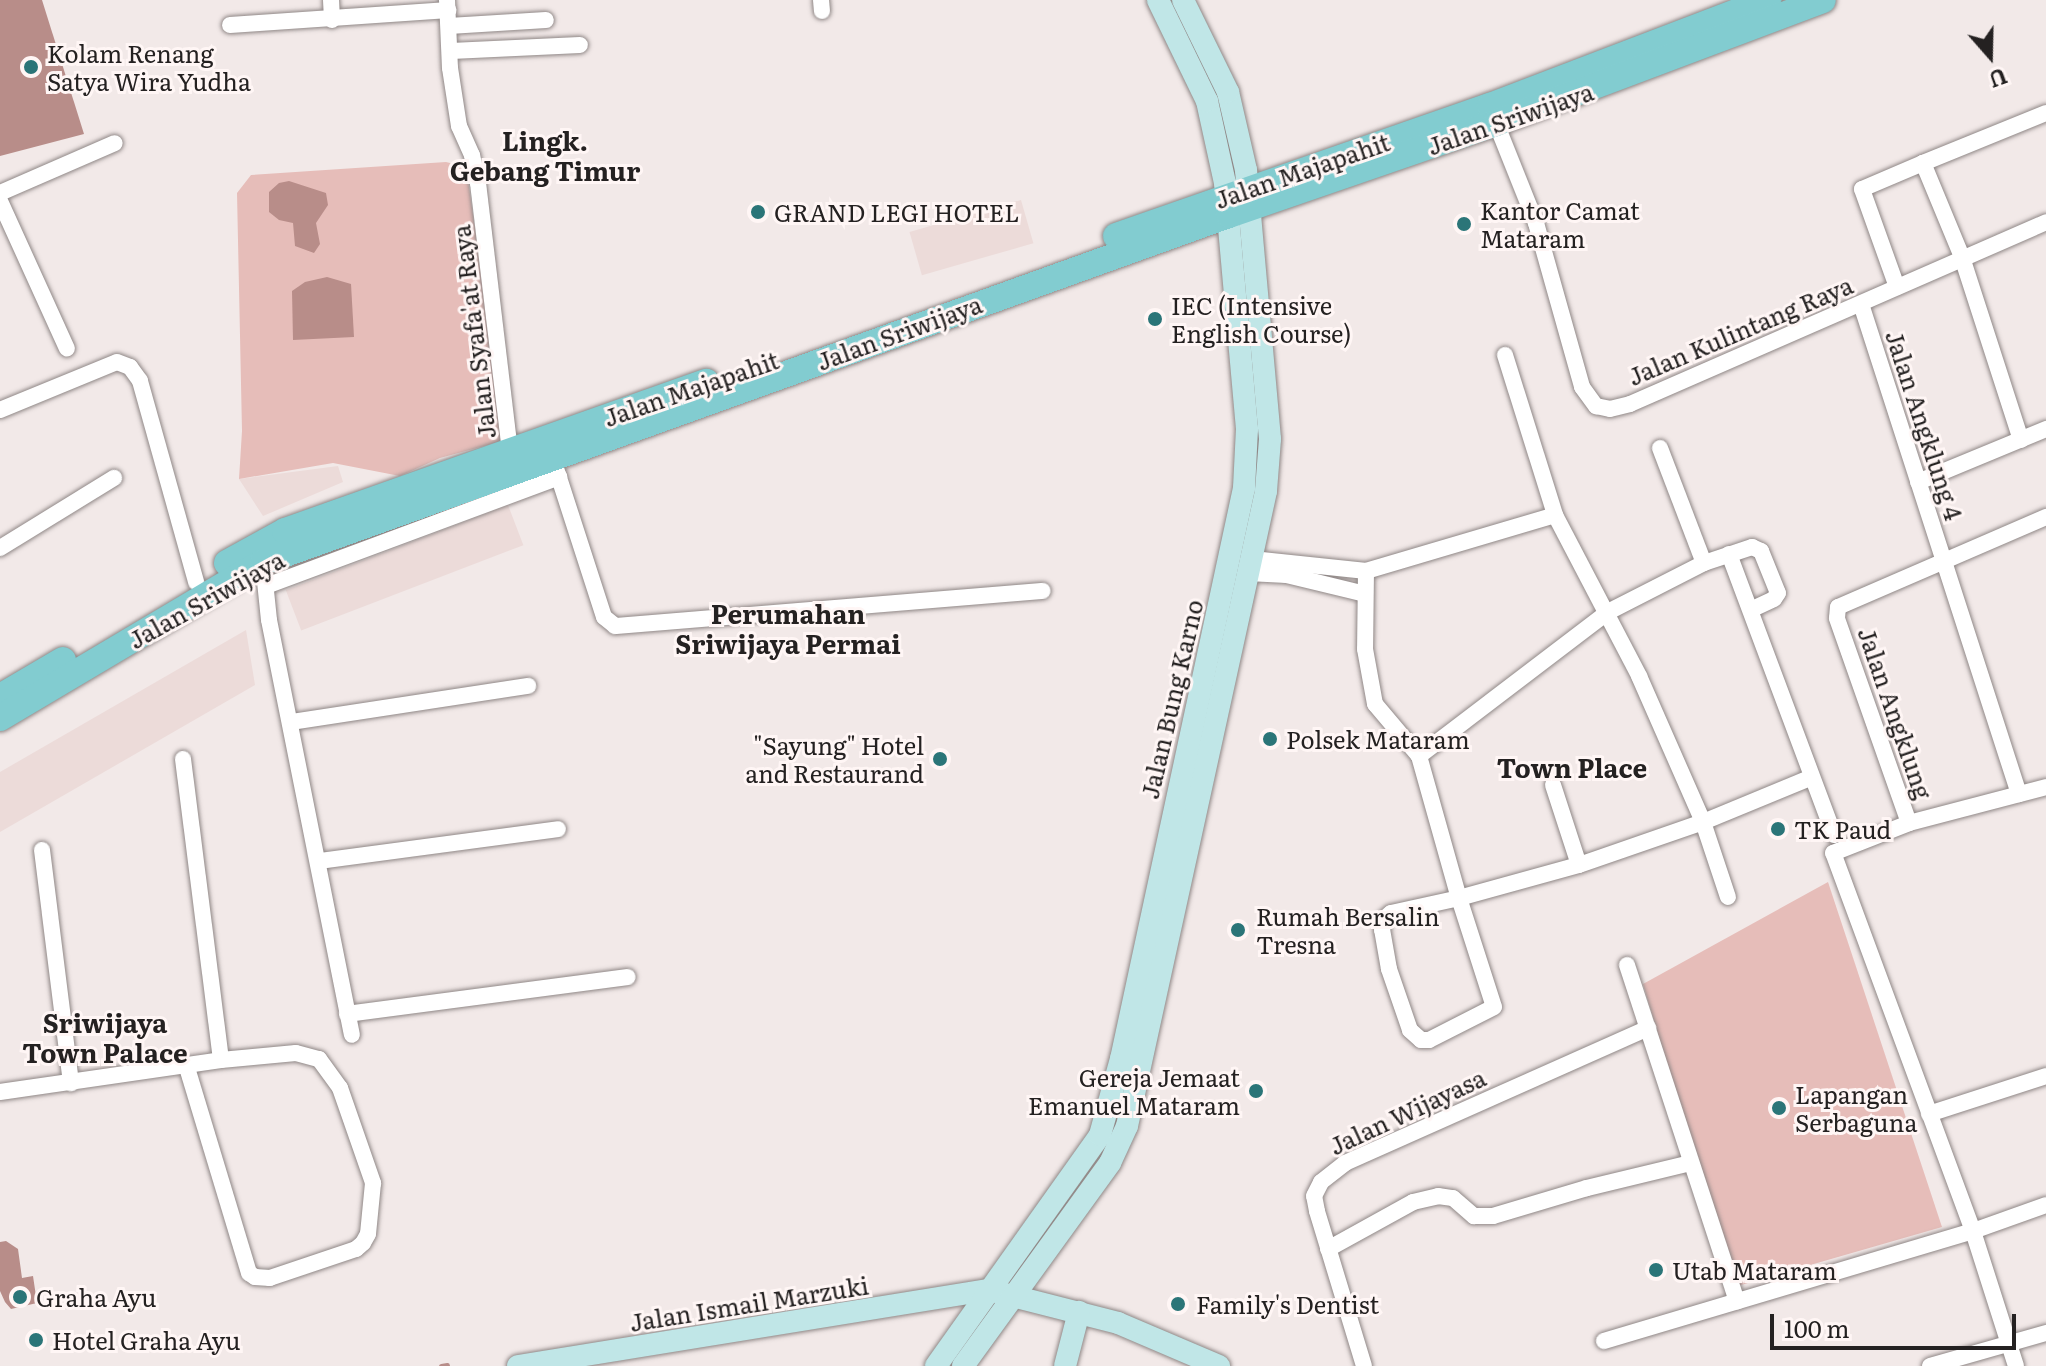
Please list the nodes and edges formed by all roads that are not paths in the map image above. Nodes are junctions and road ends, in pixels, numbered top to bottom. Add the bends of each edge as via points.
1 (331, 0) edge
2 (1158, 0) edge
3 (1183, 0) edge
4 (1768, 0) edge
5 (1823, 0) edge
6 (448, 12) edge
7 (332, 20) junction
8 (546, 20) dead end
9 (230, 25) dead end
10 (580, 45) dead end
11 (451, 51) junction
12 (1633, 63) junction
13 (2046, 113) edge
14 (1496, 123) junction
15 (115, 143) dead end
16 (1923, 163) junction
17 (0, 193) edge
18 (0, 201) edge
19 (1239, 201) junction
20 (2046, 222) edge
21 (1962, 257) junction
22 (1897, 287) junction
23 (1861, 304) junction
24 (67, 349) dead end
25 (1505, 355) dead end
26 (0, 410) edge
27 (2046, 429) edge
28 (2021, 440) junction
29 (1660, 448) dead end
30 (562, 454) junction
31 (511, 460) junction
32 (114, 478) dead end
33 (1918, 482) junction
34 (1255, 490) junction
35 (1555, 515) junction
36 (2045, 519) edge
37 (0, 548) edge
38 (1729, 554) junction
39 (1943, 560) junction
40 (1704, 563) junction
41 (1250, 566) junction
42 (1366, 571) junction
43 (264, 574) junction
44 (196, 582) junction
45 (1043, 591) dead end
46 (1365, 594) junction
47 (1750, 610) junction
48 (1608, 612) junction
49 (528, 686) dead end
50 (32, 688) junction
51 (0, 697) edge
52 (0, 718) edge
53 (292, 722) junction
54 (1419, 756) junction
55 (183, 759) dead end
56 (1193, 768) junction
57 (1810, 778) junction
58 (1553, 785) dead end
59 (2046, 787) edge
60 (2019, 794) junction
61 (1703, 822) junction
62 (1909, 823) junction
63 (558, 829) dead end
64 (1834, 835) dead end
65 (42, 850) dead end
66 (319, 861) junction
67 (1579, 865) junction
68 (1728, 897) dead end
69 (1459, 898) junction
70 (1627, 965) dead end
71 (628, 977) dead end
72 (347, 1014) junction
73 (1648, 1028) junction
74 (352, 1035) dead end
75 (221, 1060) junction
76 (1132, 1062) junction
77 (187, 1067) junction
78 (2046, 1076) edge
79 (71, 1083) junction
80 (0, 1092) edge
81 (1929, 1114) junction
82 (1690, 1163) junction
83 (2046, 1205) edge
84 (1973, 1231) junction
85 (1328, 1249) junction
86 (989, 1290) junction
87 (1011, 1298) junction
88 (1737, 1302) junction
89 (1079, 1312) junction
90 (2046, 1333) edge
91 (1604, 1341) dead end
92 (2009, 1342) junction
93 (518, 1366) edge
94 (936, 1366) edge
95 (963, 1366) edge
96 (1065, 1366) edge
97 (1219, 1366) edge
98 (1364, 1366) edge
99 (1930, 1366) edge
100 (2016, 1366) edge

1 - 7 street
2 - 19 main road, Jalan Bung Karno via 1207,101
3 - 19 main road via 1228,92
4 - 12 main road, Jalan Majapahit
5 - 12 main road, Jalan Sriwijaya
6 - 7 street
6 - 8 street
6 - 11 street, Jalan Syafa'at Raya
7 - 9 street
10 - 11 street
11 - 31 street, Jalan Syafa'at Raya via 459,126 478,183
12 - 14 main road, Jalan Sriwijaya
12 - 19 main road, Jalan Majapahit via 1490,106
13 - 16 street
14 - 19 main road, Jalan Sriwijaya
14 - 23 street, Jalan Kulintang Raya via 1536,223 1582,387 1596,406 1630,404
15 - 17 street
16 - 21 street
16 - 22 street via 1862,189
18 - 24 street
19 - 30 main road, Jalan Sriwijaya
19 - 34 main road, Jalan Bung Karno via 1247,429
20 - 21 street, Jalan Kulintang Raya
21 - 22 street, Jalan Kulintang Raya
21 - 28 street
22 - 23 street, Jalan Kulintang Raya
23 - 33 street, Jalan Angklung 4
25 - 35 street
26 - 44 street via 117,362 130,367 140,381
27 - 28 street
28 - 33 street
29 - 40 street
30 - 31 main road, Jalan Sriwijaya
30 - 43 street
30 - 45 street via 604,617 615,626
31 - 43 main road, Jalan Sriwijaya
31 - 44 main road via 285,531
32 - 37 street
33 - 39 street, Jalan Angklung 4
34 - 41 main road
34 - 56 main road, Jalan Bung Karno
35 - 42 street
35 - 48 street
36 - 39 street, Jalan Angklung
38 - 40 street
38 - 47 street
38 - 47 street via 1757,548 1777,587 1774,599
39 - 60 street, Jalan Angklung 4
39 - 62 street, Jalan Angklung via 1844,602 1837,612
40 - 48 street
41 - 42 street via 1283,562
41 - 46 street
41 - 56 main road
42 - 46 street
43 - 50 main road, Jalan Sriwijaya
43 - 53 street
44 - 50 main road
46 - 54 street via 1365,649 1375,704
47 - 57 street
48 - 54 street
48 - 61 street
49 - 53 street
50 - 51 main road
50 - 52 main road, Jalan Sriwijaya
53 - 66 street
54 - 69 street
55 - 75 street
56 - 76 main road
57 - 61 street
57 - 64 street
58 - 67 street
59 - 60 street
60 - 62 street
61 - 67 street
61 - 68 street
62 - 81 street via 1833,853
63 - 66 street
65 - 79 street
66 - 72 street
67 - 69 street
69 - 69 street via 1494,1007 1421,1040 1410,1030 1389,969 1384,919
70 - 73 street
71 - 72 street
72 - 74 street
73 - 82 street
73 - 85 street, Jalan Wijayasa via 1332,1171 1314,1196
75 - 77 street
75 - 77 street via 296,1053 327,1066 340,1088 373,1183 368,1234 356,1249 262,1279 249,1273
76 - 86 main road via 1100,1135
76 - 87 main road via 1127,1126 1110,1163
77 - 79 street
78 - 81 street
79 - 80 street
81 - 84 street
82 - 85 street via 1493,1216 1474,1216 1453,1198 1438,1196 1413,1202
82 - 88 street
83 - 84 street
84 - 88 street
84 - 92 street
85 - 98 street, Jalan Wijayasa
86 - 87 main road
86 - 93 main road, Jalan Ismail Marzuki
86 - 94 main road
87 - 89 main road
87 - 95 main road
88 - 91 street
89 - 96 main road
89 - 97 main road
90 - 92 street
92 - 99 street
92 - 100 street

